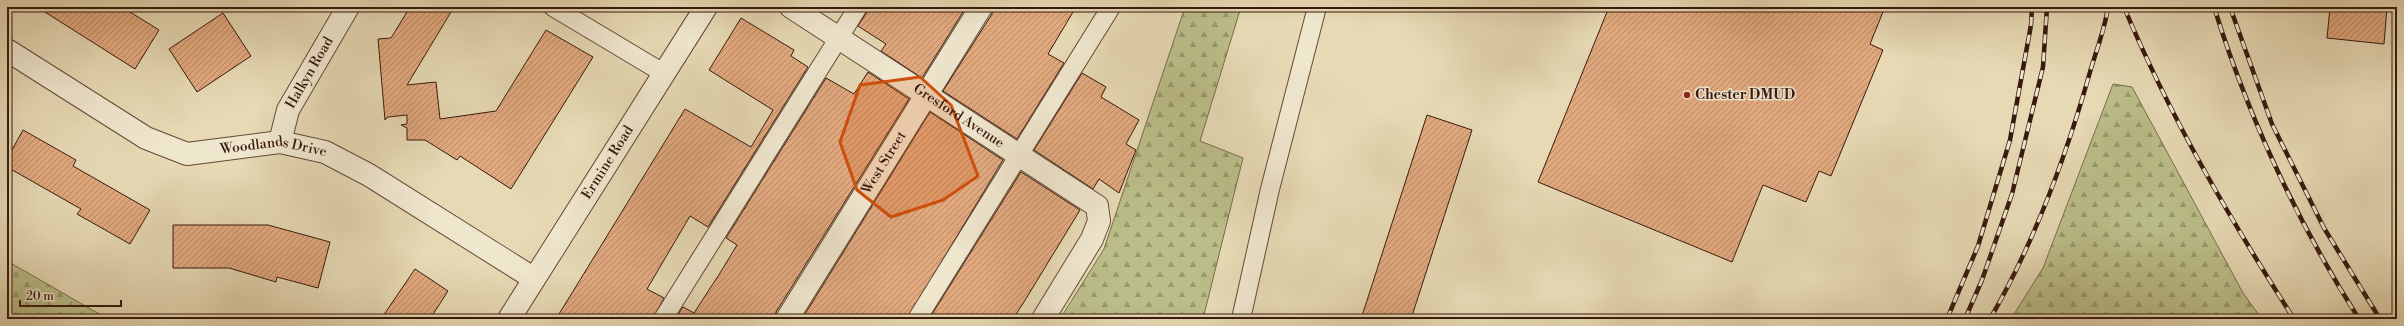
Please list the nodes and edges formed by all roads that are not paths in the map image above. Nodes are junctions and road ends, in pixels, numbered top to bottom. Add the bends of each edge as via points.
1 (348, 7) edge
2 (553, 7) edge
3 (706, 7) edge
4 (791, 7) edge
5 (858, 7) edge
6 (981, 7) edge
7 (1111, 7) edge
8 (1318, 7) edge
9 (839, 38) junction
10 (7, 50) edge
11 (665, 74) junction
12 (925, 96) junction
13 (280, 142) junction
14 (1018, 157) junction
15 (533, 278) junction
16 (509, 319) edge
17 (663, 319) edge
18 (787, 319) edge
19 (917, 319) edge
20 (1043, 319) edge
21 (1241, 319) edge

1 - 13 street, Halkyn Road via 288,110
2 - 11 lane
3 - 11 street, Ermine Road
4 - 9 street, Gresford Avenue
5 - 9 lane
6 - 12 street, West Street
7 - 14 lane
8 - 21 lane via 1270,189
9 - 12 street, Gresford Avenue
9 - 17 lane
10 - 13 street, Woodlands Drive via 146,138 187,154
11 - 15 street, Ermine Road
12 - 14 street, Gresford Avenue
12 - 18 street, West Street
13 - 15 street, Woodlands Drive via 325,152 369,175
14 - 19 lane
14 - 20 street, Gresford Avenue via 1097,206 1100,221 1092,239
15 - 16 street, Ermine Road

